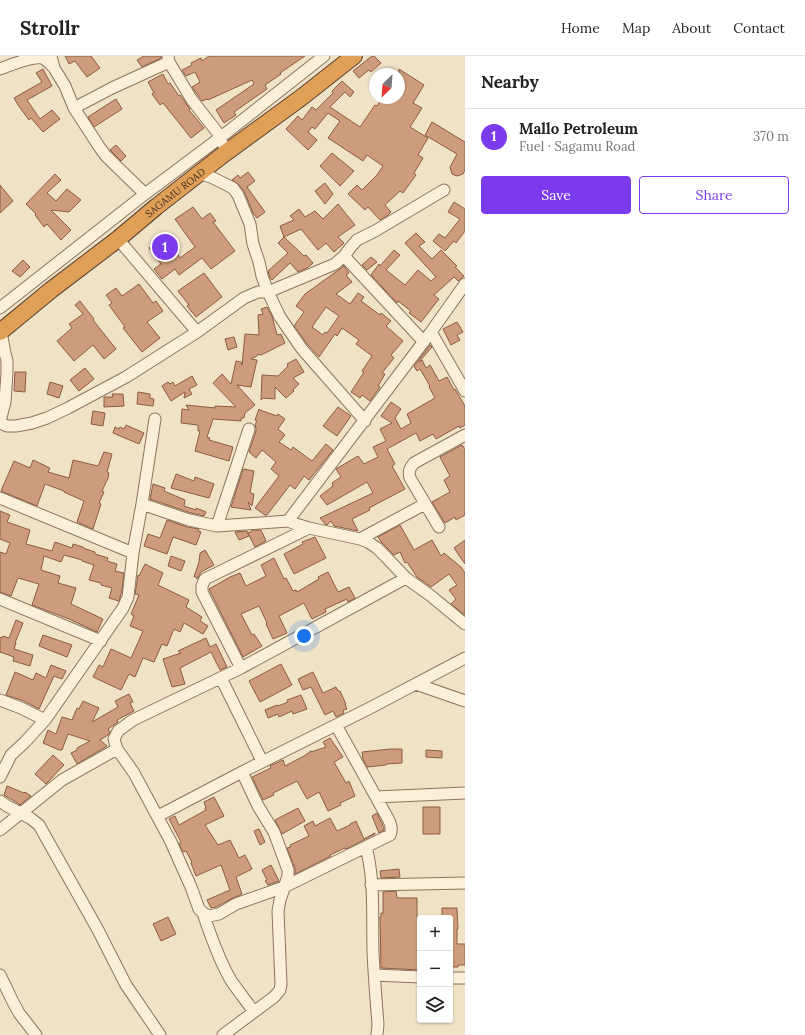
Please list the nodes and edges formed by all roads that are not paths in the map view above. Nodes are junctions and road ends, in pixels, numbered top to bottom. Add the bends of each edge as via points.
1 (51, 56) edge
2 (324, 56) edge
3 (354, 56) edge
4 (168, 59) edge
5 (54, 68) junction
6 (0, 69) edge
7 (74, 108) junction
8 (220, 137) junction
9 (224, 154) junction
10 (199, 173) junction
11 (444, 190) dead end
12 (144, 194) junction
13 (118, 238) junction
14 (344, 256) junction
15 (465, 284) edge
16 (268, 292) junction
17 (0, 308) edge
18 (1, 332) edge
19 (197, 332) junction
20 (431, 332) junction
21 (424, 342) junction
22 (465, 391) edge
23 (154, 420) dead end
24 (365, 420) junction
25 (0, 422) edge
26 (249, 429) dead end
27 (465, 435) edge
28 (0, 498) edge
29 (142, 504) junction
30 (425, 504) junction
31 (288, 521) junction
32 (217, 526) junction
33 (439, 527) dead end
34 (309, 528) junction
35 (360, 539) junction
36 (133, 553) junction
37 (406, 578) junction
38 (0, 599) edge
39 (465, 624) edge
40 (101, 641) junction
41 (465, 658) edge
42 (241, 668) junction
43 (221, 678) junction
44 (416, 684) junction
45 (0, 700) edge
46 (465, 701) edge
47 (45, 720) junction
48 (336, 725) junction
49 (117, 749) junction
50 (262, 761) junction
51 (242, 772) junction
52 (0, 777) edge
53 (465, 793) edge
54 (376, 797) junction
55 (0, 801) edge
56 (20, 813) junction
57 (158, 816) junction
58 (0, 830) edge
59 (366, 847) junction
60 (465, 884) edge
61 (372, 885) junction
62 (284, 888) junction
63 (203, 913) junction
64 (0, 975) edge
65 (375, 975) junction
66 (417, 977) edge
67 (453, 978) edge
68 (465, 978) edge
69 (254, 1012) junction
70 (36, 1035) edge
71 (160, 1035) edge
72 (223, 1035) edge
73 (378, 1035) edge

1 - 5 street
2 - 8 street
3 - 9 highway, SAGAMU ROAD
4 - 7 street
4 - 8 street via 192,100
5 - 6 street via 38,56
5 - 7 street
7 - 12 street via 106,156
8 - 9 street
8 - 12 street
9 - 10 highway, SAGAMU ROAD
10 - 13 highway, SAGAMU ROAD
10 - 16 street via 233,188 238,195 250,224 253,244
11 - 14 street via 357,240
12 - 17 street
13 - 18 highway, SAGAMU ROAD
13 - 19 street
14 - 16 street via 328,268
14 - 21 street
15 - 20 street
16 - 19 street via 258,292 244,298
16 - 24 street via 280,317 302,349
18 - 25 street via 7,373 5,402
19 - 25 street via 126,377 47,418 16,426
20 - 21 street
20 - 22 street
21 - 24 street
23 - 29 street
24 - 31 street
26 - 32 street
27 - 30 street via 411,467 410,478
28 - 36 street
29 - 32 street via 188,520
29 - 36 street
30 - 33 street
30 - 35 street
31 - 32 street
31 - 34 street
34 - 35 street
34 - 42 street via 205,580 202,586 202,592
35 - 37 street via 377,548
36 - 40 street via 128,597
37 - 39 street
37 - 42 street
38 - 40 street
40 - 47 street
41 - 44 street
42 - 43 street
43 - 49 street via 133,720 115,735
43 - 50 street
44 - 46 street
44 - 48 street
45 - 47 street
47 - 52 street via 11,755
48 - 50 street
48 - 54 street
49 - 56 street via 62,780
49 - 57 street
50 - 51 street
51 - 57 street
51 - 62 street via 274,832 288,870
53 - 54 street
54 - 59 street via 392,831 390,835
55 - 56 street
56 - 58 street
56 - 71 street via 39,826 126,985
57 - 63 street
59 - 61 street
59 - 62 street
60 - 61 street
61 - 65 street
62 - 63 street via 236,904 219,914 209,916
62 - 69 street via 278,911 280,990
63 - 69 street via 232,981
64 - 70 street via 19,1013
65 - 66 street
65 - 73 street
67 - 68 street
69 - 72 street

